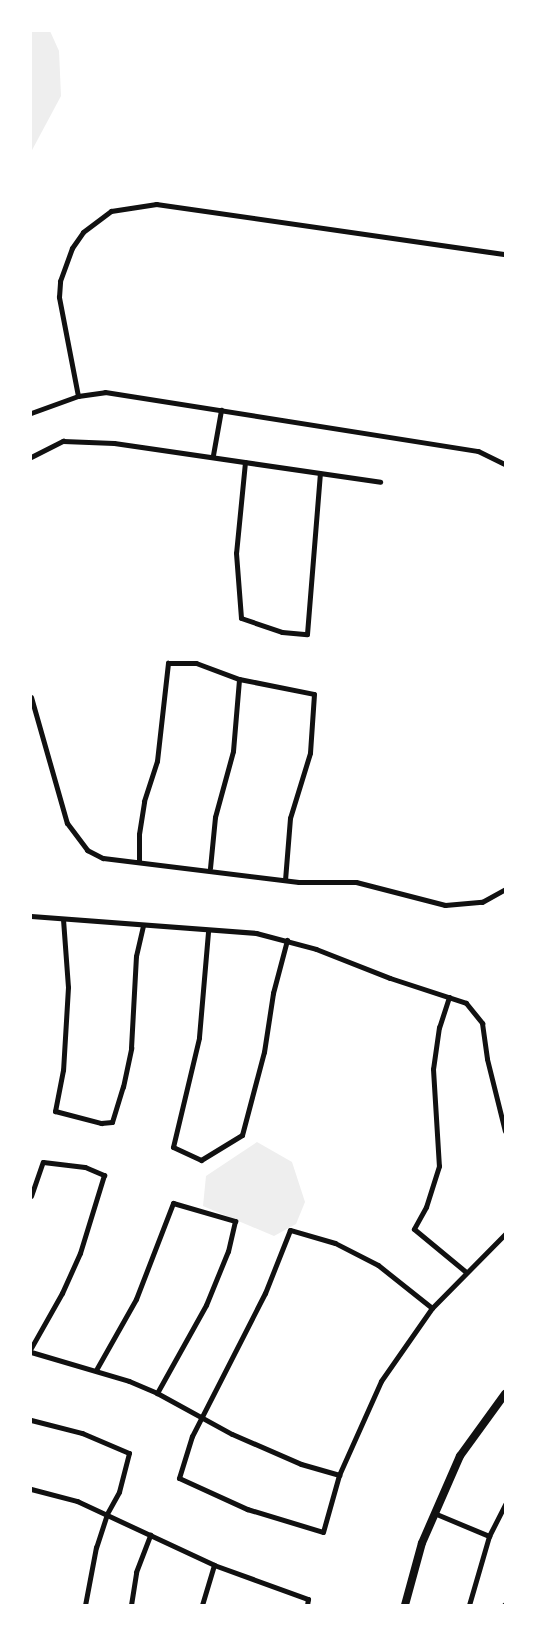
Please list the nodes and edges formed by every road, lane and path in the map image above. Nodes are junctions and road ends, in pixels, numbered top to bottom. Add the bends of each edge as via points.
1 (505, 254) edge
2 (78, 396) junction
3 (221, 410) junction
4 (31, 413) edge
5 (213, 455) junction
6 (31, 457) edge
7 (245, 462) junction
8 (505, 464) edge
9 (320, 474) junction
10 (380, 482) dead end
11 (239, 679) junction
12 (31, 697) edge
13 (139, 862) junction
14 (210, 868) junction
15 (284, 880) junction
16 (505, 889) edge
17 (31, 916) edge
18 (63, 919) junction
19 (143, 926) junction
20 (208, 932) junction
21 (287, 940) junction
22 (449, 997) junction
23 (505, 1132) edge
24 (31, 1196) edge
25 (505, 1234) edge
26 (466, 1272) junction
27 (432, 1308) junction
28 (31, 1348) edge
29 (31, 1352) edge
30 (96, 1370) junction
31 (157, 1393) junction
32 (505, 1394) edge
33 (202, 1418) junction
34 (31, 1420) edge
35 (340, 1475) junction
36 (31, 1490) edge
37 (505, 1504) edge
38 (433, 1513) junction
39 (107, 1514) junction
40 (150, 1535) junction
41 (489, 1536) junction
42 (214, 1565) junction
43 (85, 1605) edge
44 (131, 1605) edge
45 (202, 1605) edge
46 (307, 1605) edge
47 (405, 1605) edge
48 (469, 1605) edge

1 - 2 street via 156,204 111,212 83,232 72,248 60,280 59,297
2 - 3 street via 105,392
2 - 4 street
3 - 5 street
3 - 8 street via 478,451
5 - 6 street via 63,441
5 - 7 street
7 - 9 street
7 - 9 street via 236,553 241,618 282,632 307,634
9 - 10 street
11 - 13 street via 196,663 168,663 157,761 144,801 139,834
11 - 14 street via 233,751 215,817
11 - 15 street via 314,694 310,754 290,818
12 - 13 street via 67,823 76,839 87,850 103,858
13 - 14 street
14 - 15 street
15 - 16 street via 356,882 445,905 482,902
17 - 18 street
18 - 19 street
18 - 19 street via 67,1006 63,1070 55,1111 101,1123 112,1122 123,1088 131,1048 136,956
19 - 20 street
20 - 21 street via 256,933
20 - 21 street via 199,1038 173,1147 201,1160 242,1135 264,1052
21 - 22 street
22 - 23 street via 466,1003 482,1023
22 - 26 street via 439,1027 433,1069 439,1166 426,1207 414,1229
24 - 28 street via 43,1162 84,1167 104,1175 76,1261
25 - 26 street
26 - 27 street
27 - 33 street via 378,1265 335,1243 290,1230 265,1293
27 - 35 street via 382,1381
29 - 30 street
30 - 31 street
30 - 31 street via 136,1299 174,1202 235,1221 228,1251 206,1305
31 - 33 street
32 - 38 street via 460,1456
33 - 35 street via 300,1464
33 - 35 street via 183,1459 179,1478 247,1509 323,1532
34 - 39 street via 82,1433 129,1454 118,1492
36 - 39 street via 78,1501
37 - 41 street
38 - 41 street
38 - 47 street
39 - 40 street
39 - 43 street
40 - 42 street
40 - 44 street via 136,1572
41 - 48 street
42 - 45 street
42 - 46 street via 308,1600

